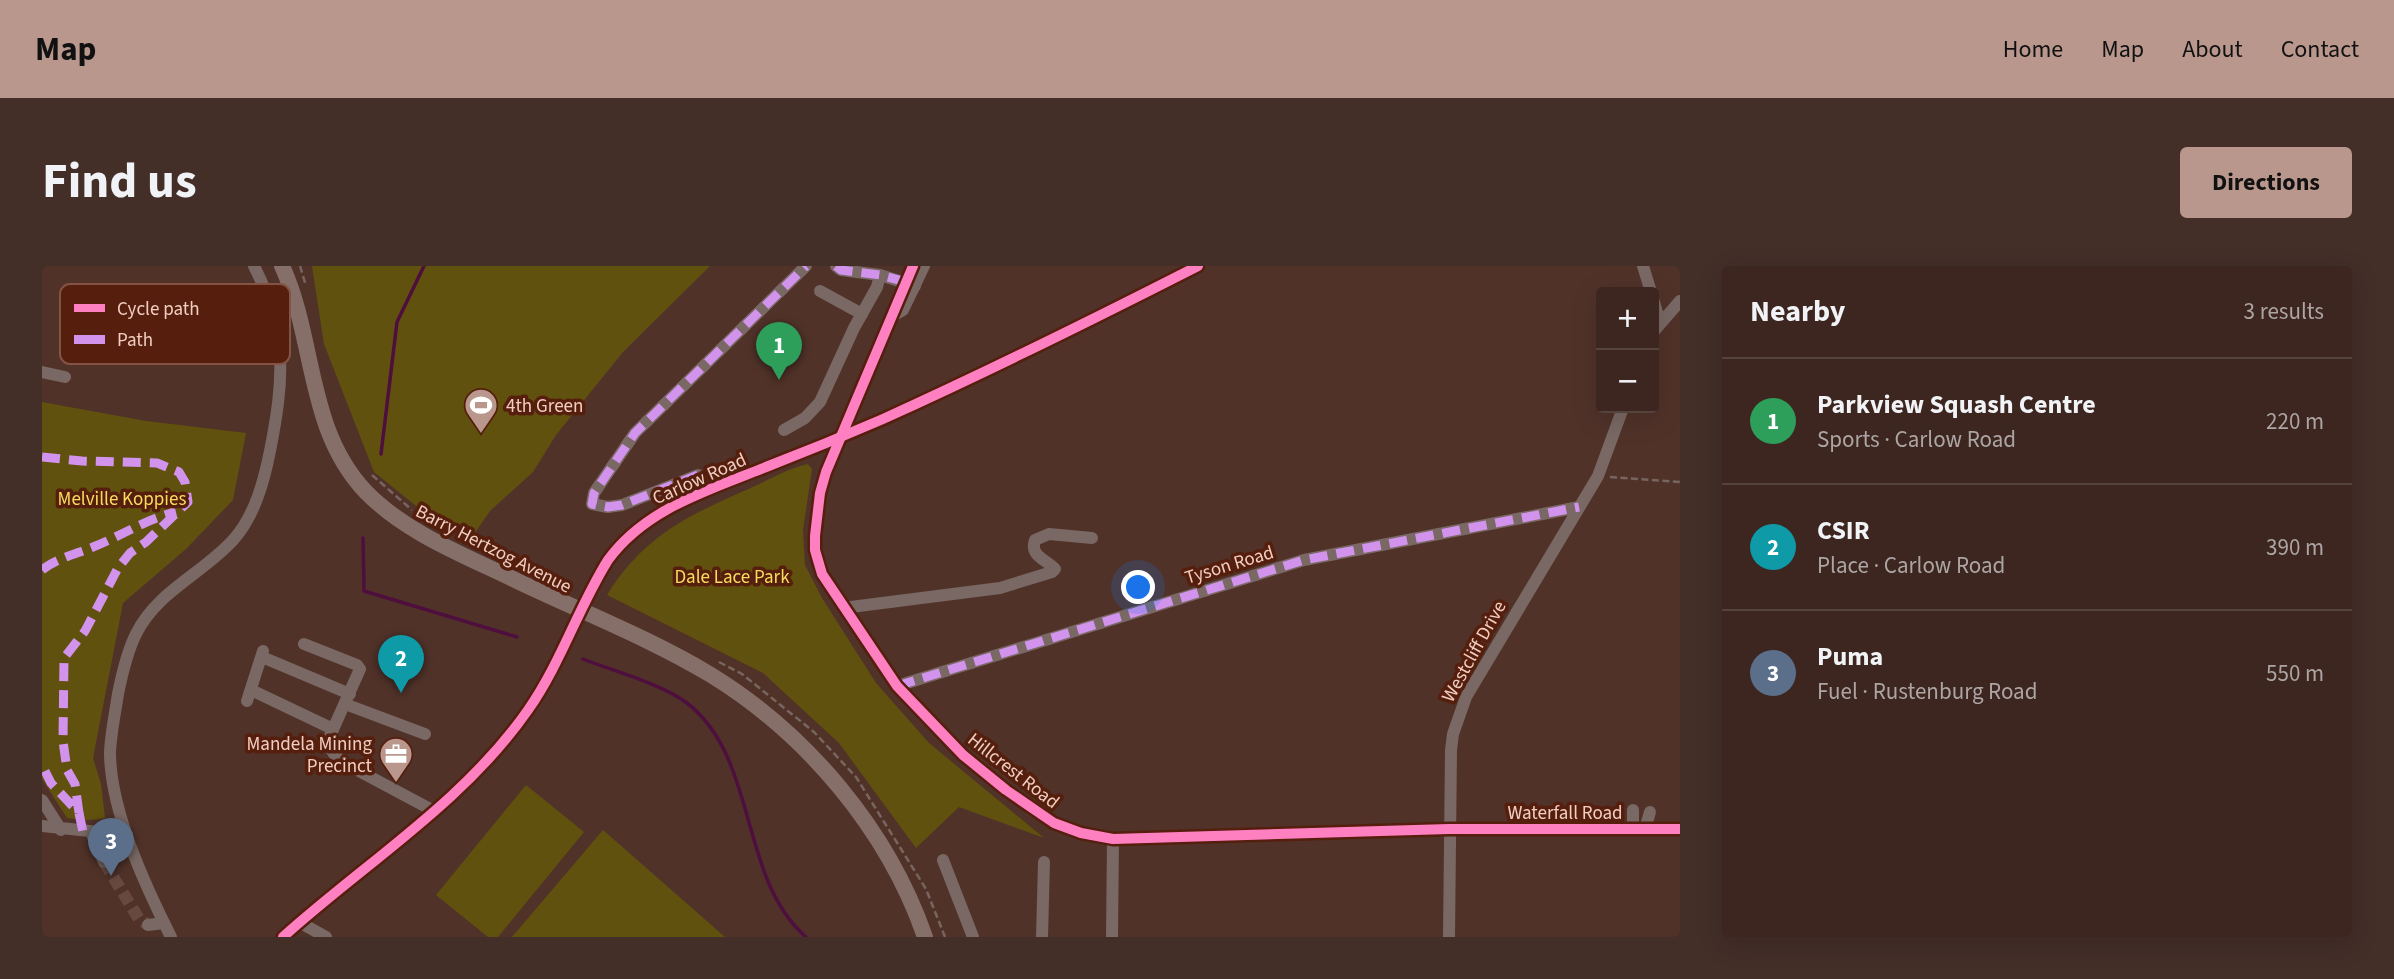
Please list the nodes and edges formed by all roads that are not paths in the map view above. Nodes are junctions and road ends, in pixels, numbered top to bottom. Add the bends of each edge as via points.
1 (254, 266) edge
2 (282, 266) edge
3 (806, 266) edge
4 (836, 266) edge
5 (913, 266) edge
6 (924, 266) edge
7 (1198, 266) edge
8 (1643, 266) edge
9 (880, 275) junction
10 (262, 284) edge
11 (289, 284) edge
12 (911, 284) junction
13 (1649, 287) edge
14 (290, 288) edge
15 (820, 291) dead end
16 (1680, 301) edge
17 (862, 314) junction
18 (1659, 325) edge
19 (281, 364) edge
20 (42, 372) edge
21 (65, 377) dead end
22 (1621, 413) edge
23 (784, 430) dead end
24 (838, 439) junction
25 (698, 475) dead end
26 (1579, 507) junction
27 (1092, 538) dead end
28 (843, 608) junction
29 (304, 644) dead end
30 (897, 687) junction
31 (347, 699) junction
32 (334, 729) junction
33 (425, 734) dead end
34 (42, 800) edge
35 (1633, 810) dead end
36 (434, 811) junction
37 (1650, 812) dead end
38 (42, 826) edge
39 (1449, 828) junction
40 (1639, 829) junction
41 (61, 830) junction
42 (1680, 830) edge
43 (91, 832) junction
44 (127, 835) junction
45 (1113, 839) junction
46 (943, 860) dead end
47 (104, 862) tunnel mouth
48 (1044, 862) dead end
49 (299, 922) junction
50 (164, 923) junction
51 (148, 925) dead end
52 (171, 937) edge
53 (283, 937) edge
54 (326, 937) edge
55 (925, 937) edge
56 (973, 937) edge
57 (1042, 937) edge
58 (1112, 937) edge
59 (1449, 937) edge

1 - 10 street
2 - 11 main road, Barry Hertzog Avenue
3 - 25 street via 635,433 594,493 592,504 622,505
4 - 9 street
5 - 12 street
6 - 12 street
7 - 24 street, Carlow Road
8 - 13 street
9 - 12 street
9 - 17 street
12 - 24 street, Hillcrest Road via 894,307
14 - 55 main road, Barry Hertzog Avenue via 329,435 364,490 402,521 442,544 685,661 740,695 813,758 854,806 887,855
15 - 17 street
16 - 18 street
17 - 23 street via 820,402
19 - 44 street via 279,404 253,508 235,538 161,601 134,636 110,752
20 - 21 street
22 - 26 street, Westcliff Drive via 1598,476
24 - 28 street, Hillcrest Road via 820,493 815,536 822,574
24 - 36 street, Carlow Road, bridge via 671,506 631,535 604,566 530,708 495,752
26 - 30 street, Tyson Road via 1304,561
26 - 39 street, Westcliff Drive via 1466,696 1451,750
27 - 28 street via 1049,534 1035,540 1041,560 1055,569 1013,585
28 - 30 street, Hillcrest Road
29 - 31 street via 357,665 359,674
30 - 45 street, Hillcrest Road via 963,755 1026,804 1065,827
31 - 32 street
31 - 32 street via 263,653 249,696
31 - 33 street
32 - 36 street via 329,744 338,759
34 - 41 street
35 - 40 street
36 - 49 street, Carlow Road
37 - 40 street
38 - 41 street
39 - 40 street, Waterfall Road
39 - 45 street, Hillcrest Road
39 - 59 street, Westcliff Drive
40 - 42 street, Waterfall Road
41 - 43 street
43 - 44 street
43 - 47 street
44 - 50 street
45 - 58 street
46 - 56 street
48 - 57 street
49 - 53 street, Carlow Road
49 - 54 street
50 - 51 street
50 - 52 street

